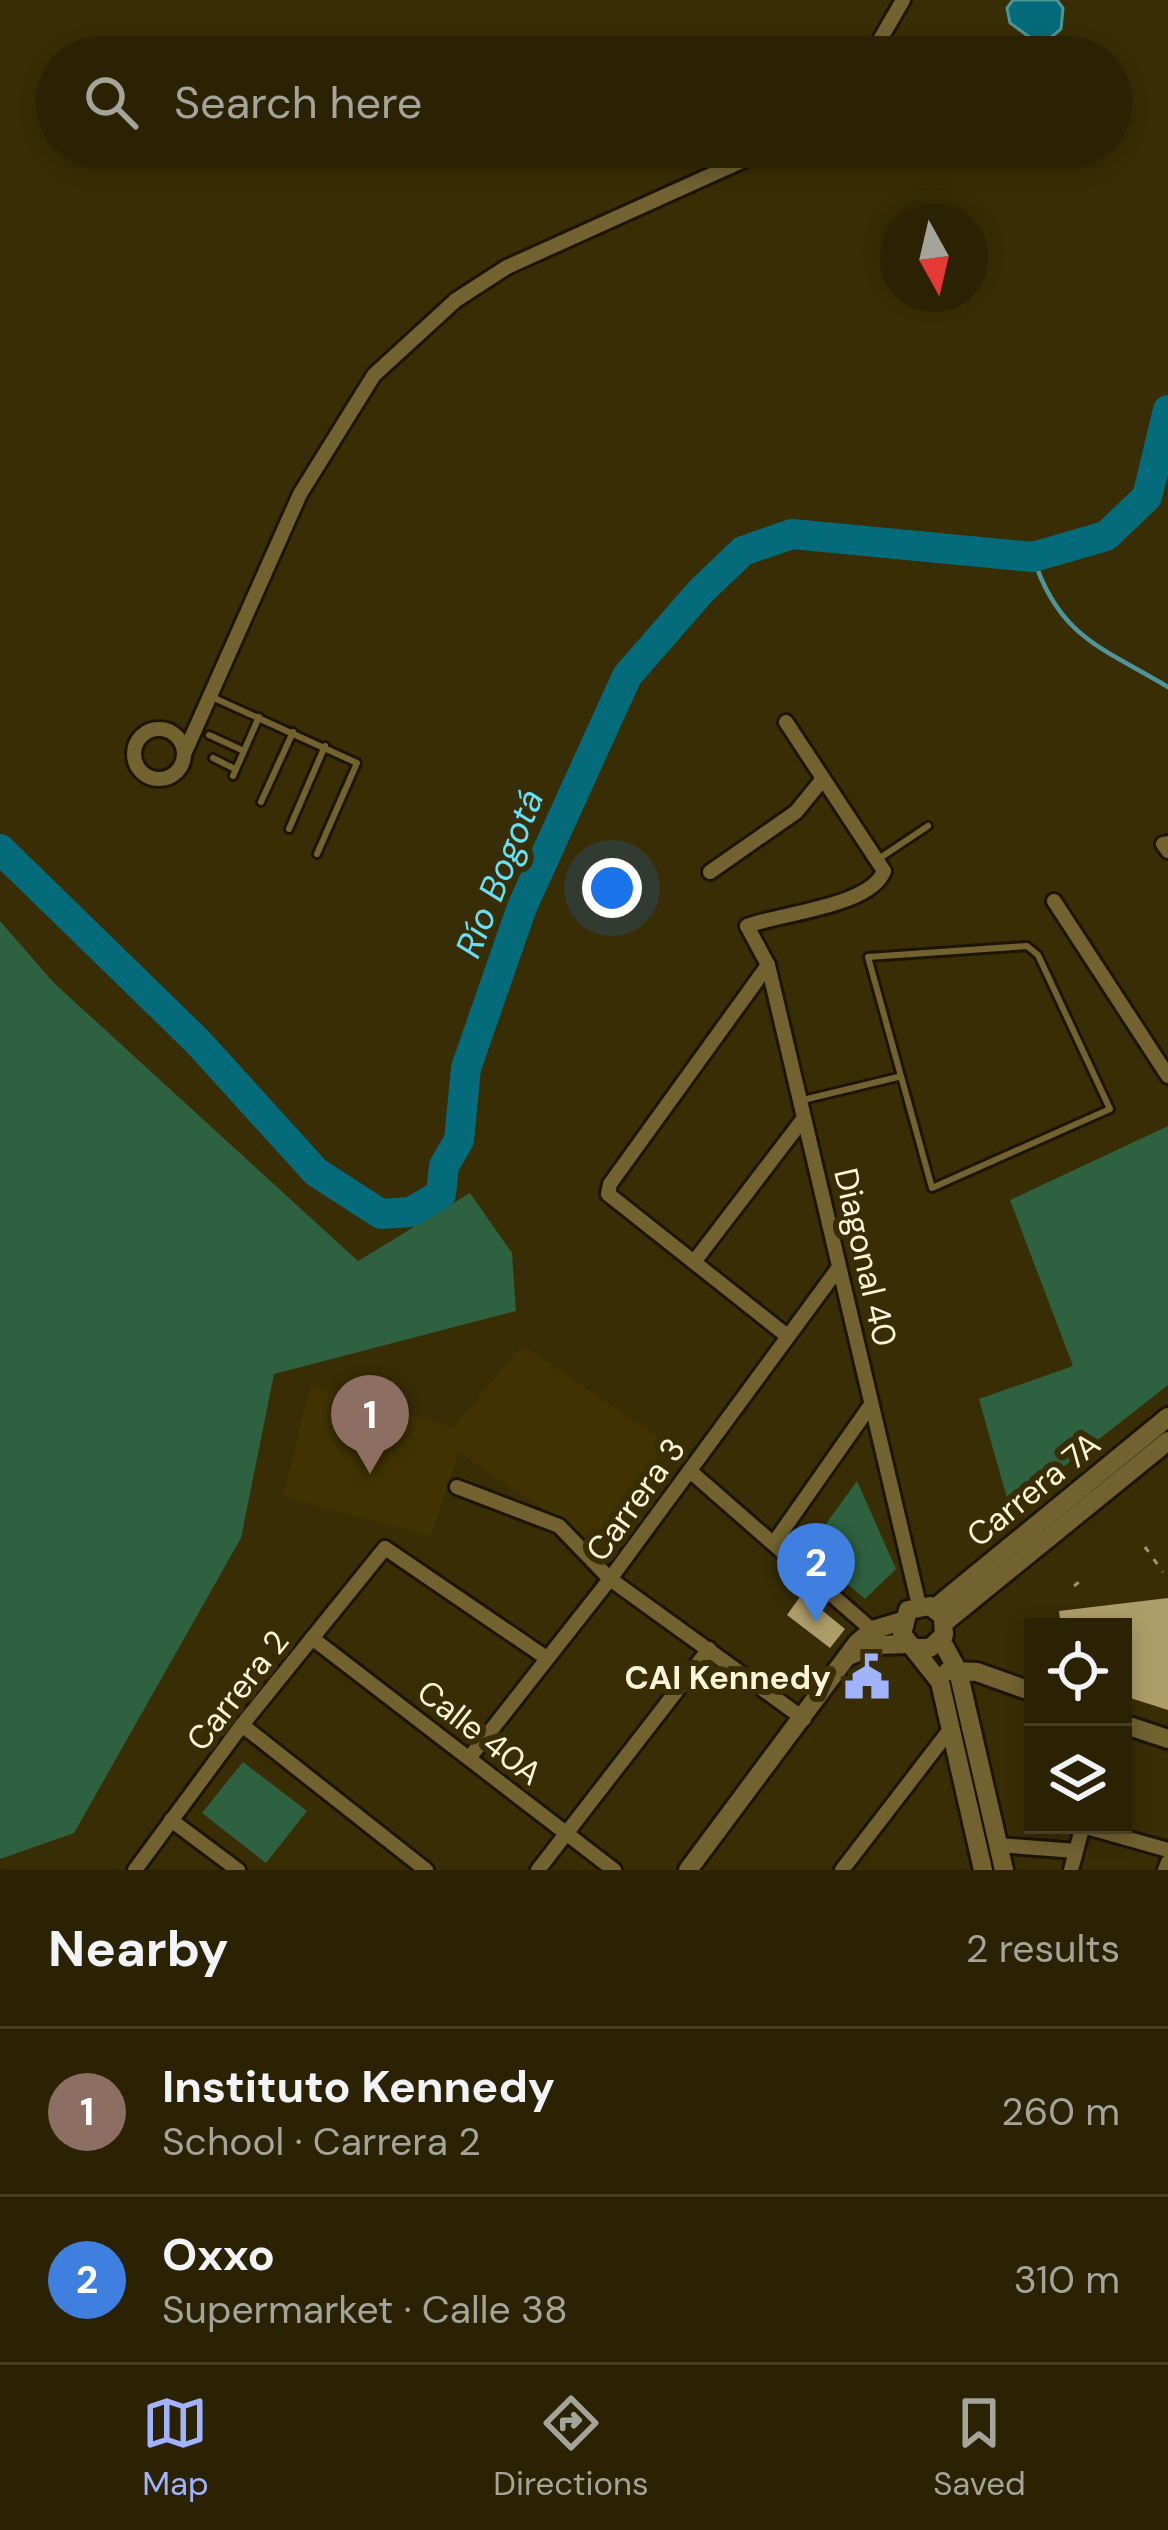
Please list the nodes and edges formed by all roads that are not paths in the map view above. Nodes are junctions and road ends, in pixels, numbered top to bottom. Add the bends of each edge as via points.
1 (903, 0) edge
2 (882, 36) edge
3 (726, 168) edge
4 (208, 696) junction
5 (260, 717) junction
6 (786, 722) dead end
7 (293, 732) junction
8 (209, 735) dead end
9 (325, 746) junction
10 (184, 752) dead end
11 (244, 752) junction
12 (213, 758) dead end
13 (822, 780) junction
14 (261, 802) dead end
15 (928, 826) dead end
16 (289, 830) dead end
17 (317, 854) dead end
18 (880, 858) junction
19 (710, 872) dead end
20 (1054, 901) dead end
21 (768, 965) junction
22 (1168, 1076) edge
23 (898, 1077) junction
24 (801, 1100) junction
25 (804, 1118) junction
26 (694, 1262) junction
27 (837, 1270) junction
28 (786, 1335) junction
29 (870, 1406) junction
30 (1168, 1417) edge
31 (1168, 1441) edge
32 (690, 1471) junction
33 (457, 1487) dead end
34 (776, 1540) junction
35 (610, 1579) junction
36 (935, 1619) junction
37 (902, 1621) junction
38 (872, 1630) junction
39 (312, 1638) junction
40 (912, 1646) junction
41 (709, 1649) junction
42 (545, 1658) junction
43 (844, 1658) junction
44 (932, 1666) junction
45 (958, 1671) junction
46 (1024, 1689) edge
47 (804, 1719) junction
48 (242, 1725) junction
49 (1129, 1726) edge
50 (952, 1727) junction
51 (1168, 1739) edge
52 (470, 1757) junction
53 (171, 1820) junction
54 (566, 1834) junction
55 (1081, 1834) edge
56 (1111, 1834) edge
57 (998, 1845) junction
58 (1168, 1850) edge
59 (1076, 1851) junction
60 (135, 1870) edge
61 (238, 1870) edge
62 (426, 1870) edge
63 (538, 1870) edge
64 (614, 1870) edge
65 (688, 1870) edge
66 (842, 1870) edge
67 (983, 1870) edge
68 (1004, 1870) edge
69 (1071, 1870) edge

1 - 2 street
3 - 4 street via 507,267 374,376 300,494
4 - 5 lane
4 - 10 street
5 - 7 lane
5 - 11 lane
6 - 13 street
7 - 9 lane
7 - 14 lane
8 - 11 lane
9 - 16 lane
9 - 17 lane via 357,768
11 - 12 lane via 234,773
13 - 18 street
13 - 19 street via 796,812
15 - 18 lane
18 - 21 street, Diagonal 40 via 880,881 849,902 747,926
20 - 22 street
21 - 24 street, Diagonal 40
21 - 26 street via 610,1184 616,1202
23 - 23 lane via 868,957 1027,946 1111,1102 1102,1113 932,1188
23 - 24 lane
24 - 25 street, Diagonal 40
25 - 26 street
25 - 27 street, Diagonal 40
26 - 28 street
27 - 28 street, Carrera 3
27 - 29 street, Diagonal 40
28 - 32 street, Carrera 3
29 - 34 street
29 - 36 street, Diagonal 40
30 - 36 main road, Carrera 7A
31 - 36 main road, Carrera 7A
32 - 34 street
32 - 35 street, Carrera 3
33 - 35 street via 559,1526
34 - 38 street
35 - 41 street
35 - 42 street, Carrera 3
36 - 37 main road
36 - 40 main road
36 - 45 main road, Diagonal 40
37 - 38 main road
37 - 40 main road
38 - 43 main road
39 - 42 street, Carrera 2 via 385,1548
39 - 48 street, Carrera 2
39 - 52 street, Calle 40A
40 - 43 main road via 876,1646
40 - 44 main road
41 - 47 street
41 - 54 street
42 - 52 street, Carrera 3
43 - 47 main road
44 - 45 main road
44 - 50 main road
45 - 46 main road
45 - 57 main road, Diagonal 40
47 - 65 main road
48 - 53 street, Carrera 2
48 - 62 street
49 - 51 main road
50 - 66 street
50 - 67 main road
52 - 54 street, Calle 40A
53 - 60 street, Carrera 2
53 - 61 street
54 - 63 street
54 - 64 street, Calle 40A
55 - 59 street
56 - 58 street
57 - 59 street
57 - 68 main road, Diagonal 40
59 - 69 street

